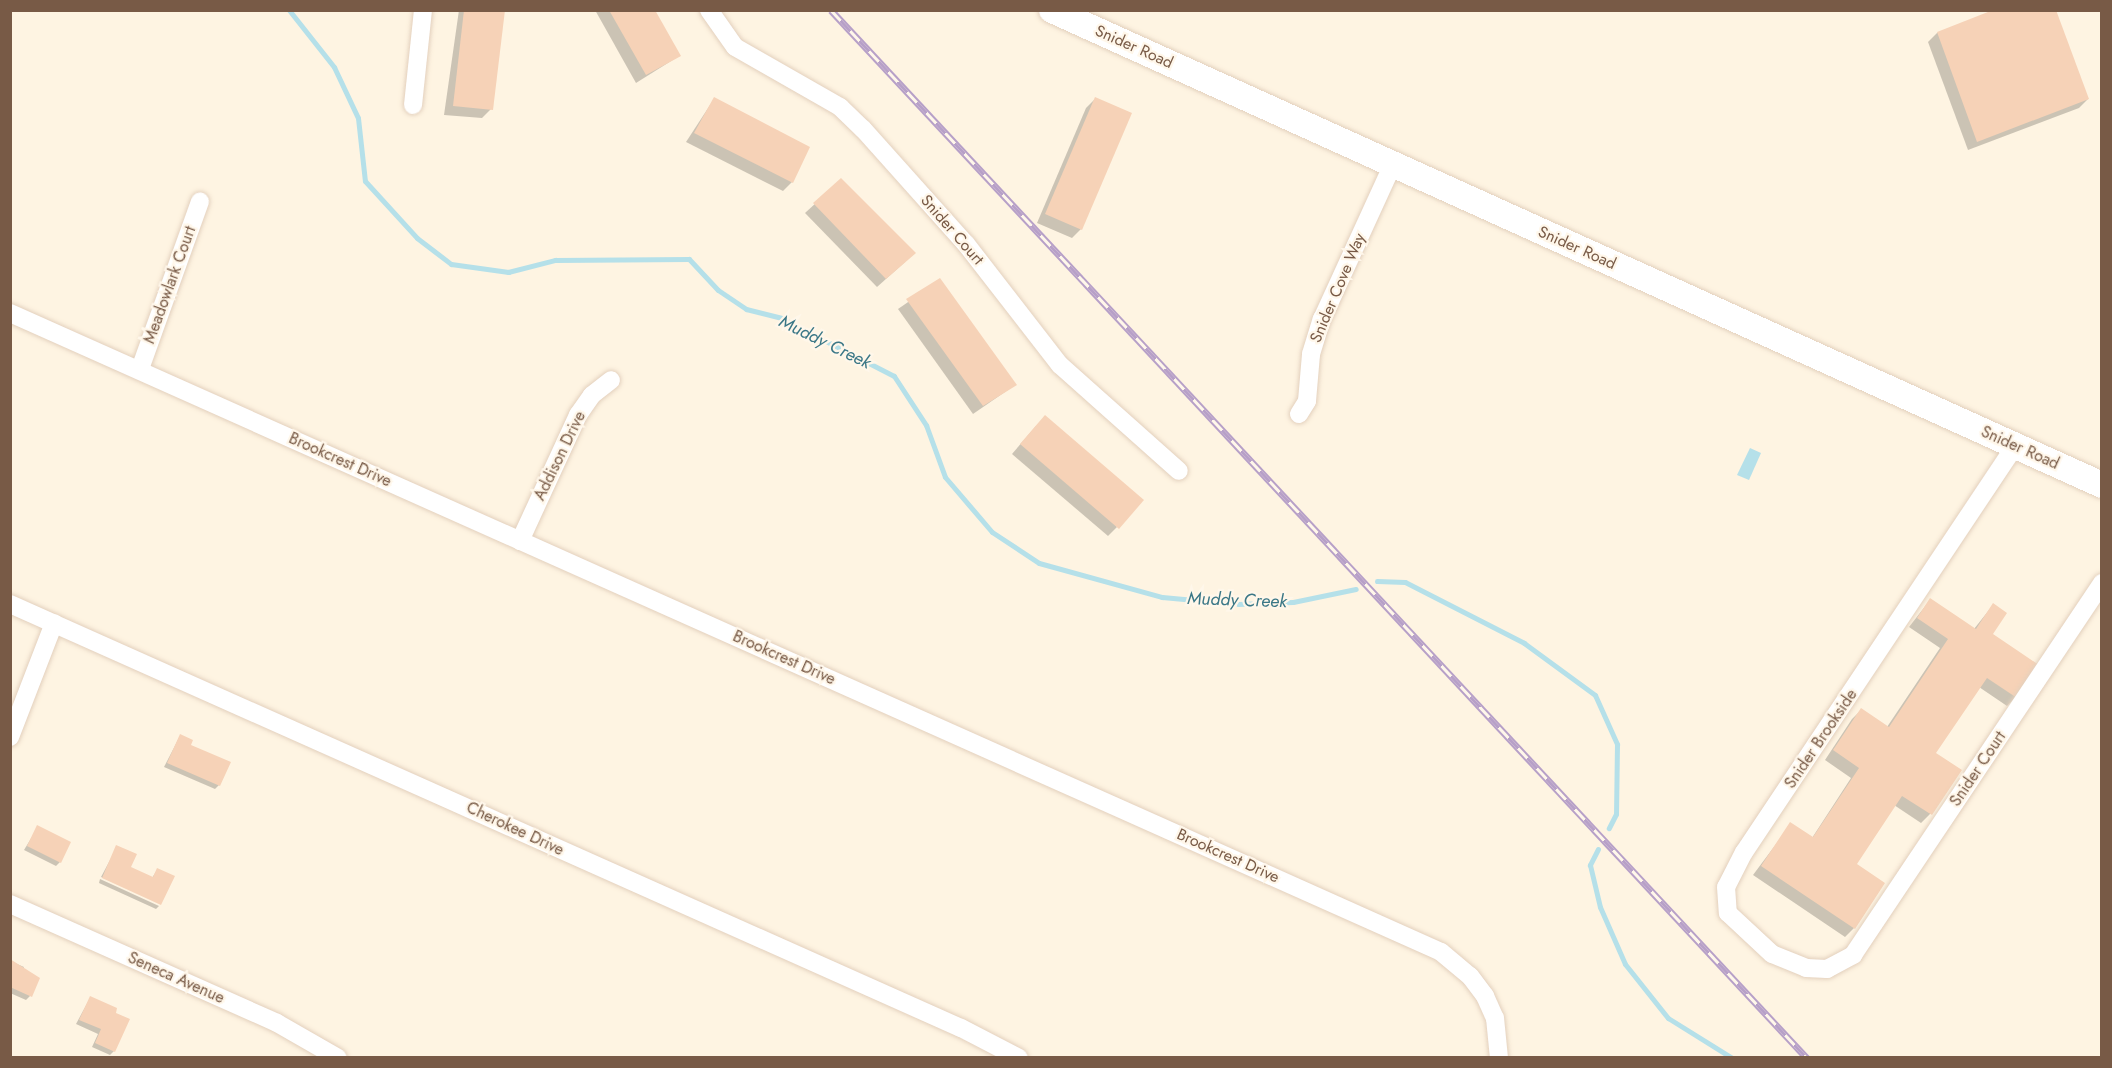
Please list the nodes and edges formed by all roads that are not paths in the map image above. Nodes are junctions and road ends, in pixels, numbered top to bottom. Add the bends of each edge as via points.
1 (423, 10) edge
2 (709, 10) edge
3 (1052, 10) edge
4 (413, 105) dead end
5 (1393, 164) junction
6 (200, 201) dead end
7 (10, 313) edge
8 (140, 369) junction
9 (611, 380) dead end
10 (1299, 414) dead end
11 (2015, 446) junction
12 (1179, 471) dead end
13 (2102, 485) edge
14 (520, 541) junction
15 (2102, 583) edge
16 (10, 604) edge
17 (54, 622) junction
18 (10, 737) edge
19 (10, 904) edge
20 (1854, 955) joint
21 (338, 1058) edge
22 (1019, 1058) edge
23 (1499, 1058) edge

1 - 4 street
2 - 12 street, Snider Court via 735,47 840,107 863,129 966,244 1060,365
3 - 5 street, Snider Road
5 - 10 street, Snider Cove Way via 1319,327 1311,354 1310,391
5 - 11 street, Snider Road
6 - 8 street, Meadowlark Court
7 - 8 street, Brookcrest Drive
8 - 14 street, Brookcrest Drive
9 - 14 street, Addison Drive via 592,395 578,415
11 - 13 street, Snider Road
11 - 20 street, Snider Brookside via 1744,852 1726,887 1728,913 1772,954 1816,969 1827,969
14 - 23 street, Brookcrest Drive via 1441,952 1470,975 1485,996 1495,1018
15 - 20 street, Snider Court
16 - 17 street, Cherokee Drive
17 - 18 street
17 - 22 street, Cherokee Drive via 961,1028
19 - 21 street, Seneca Avenue via 277,1023

